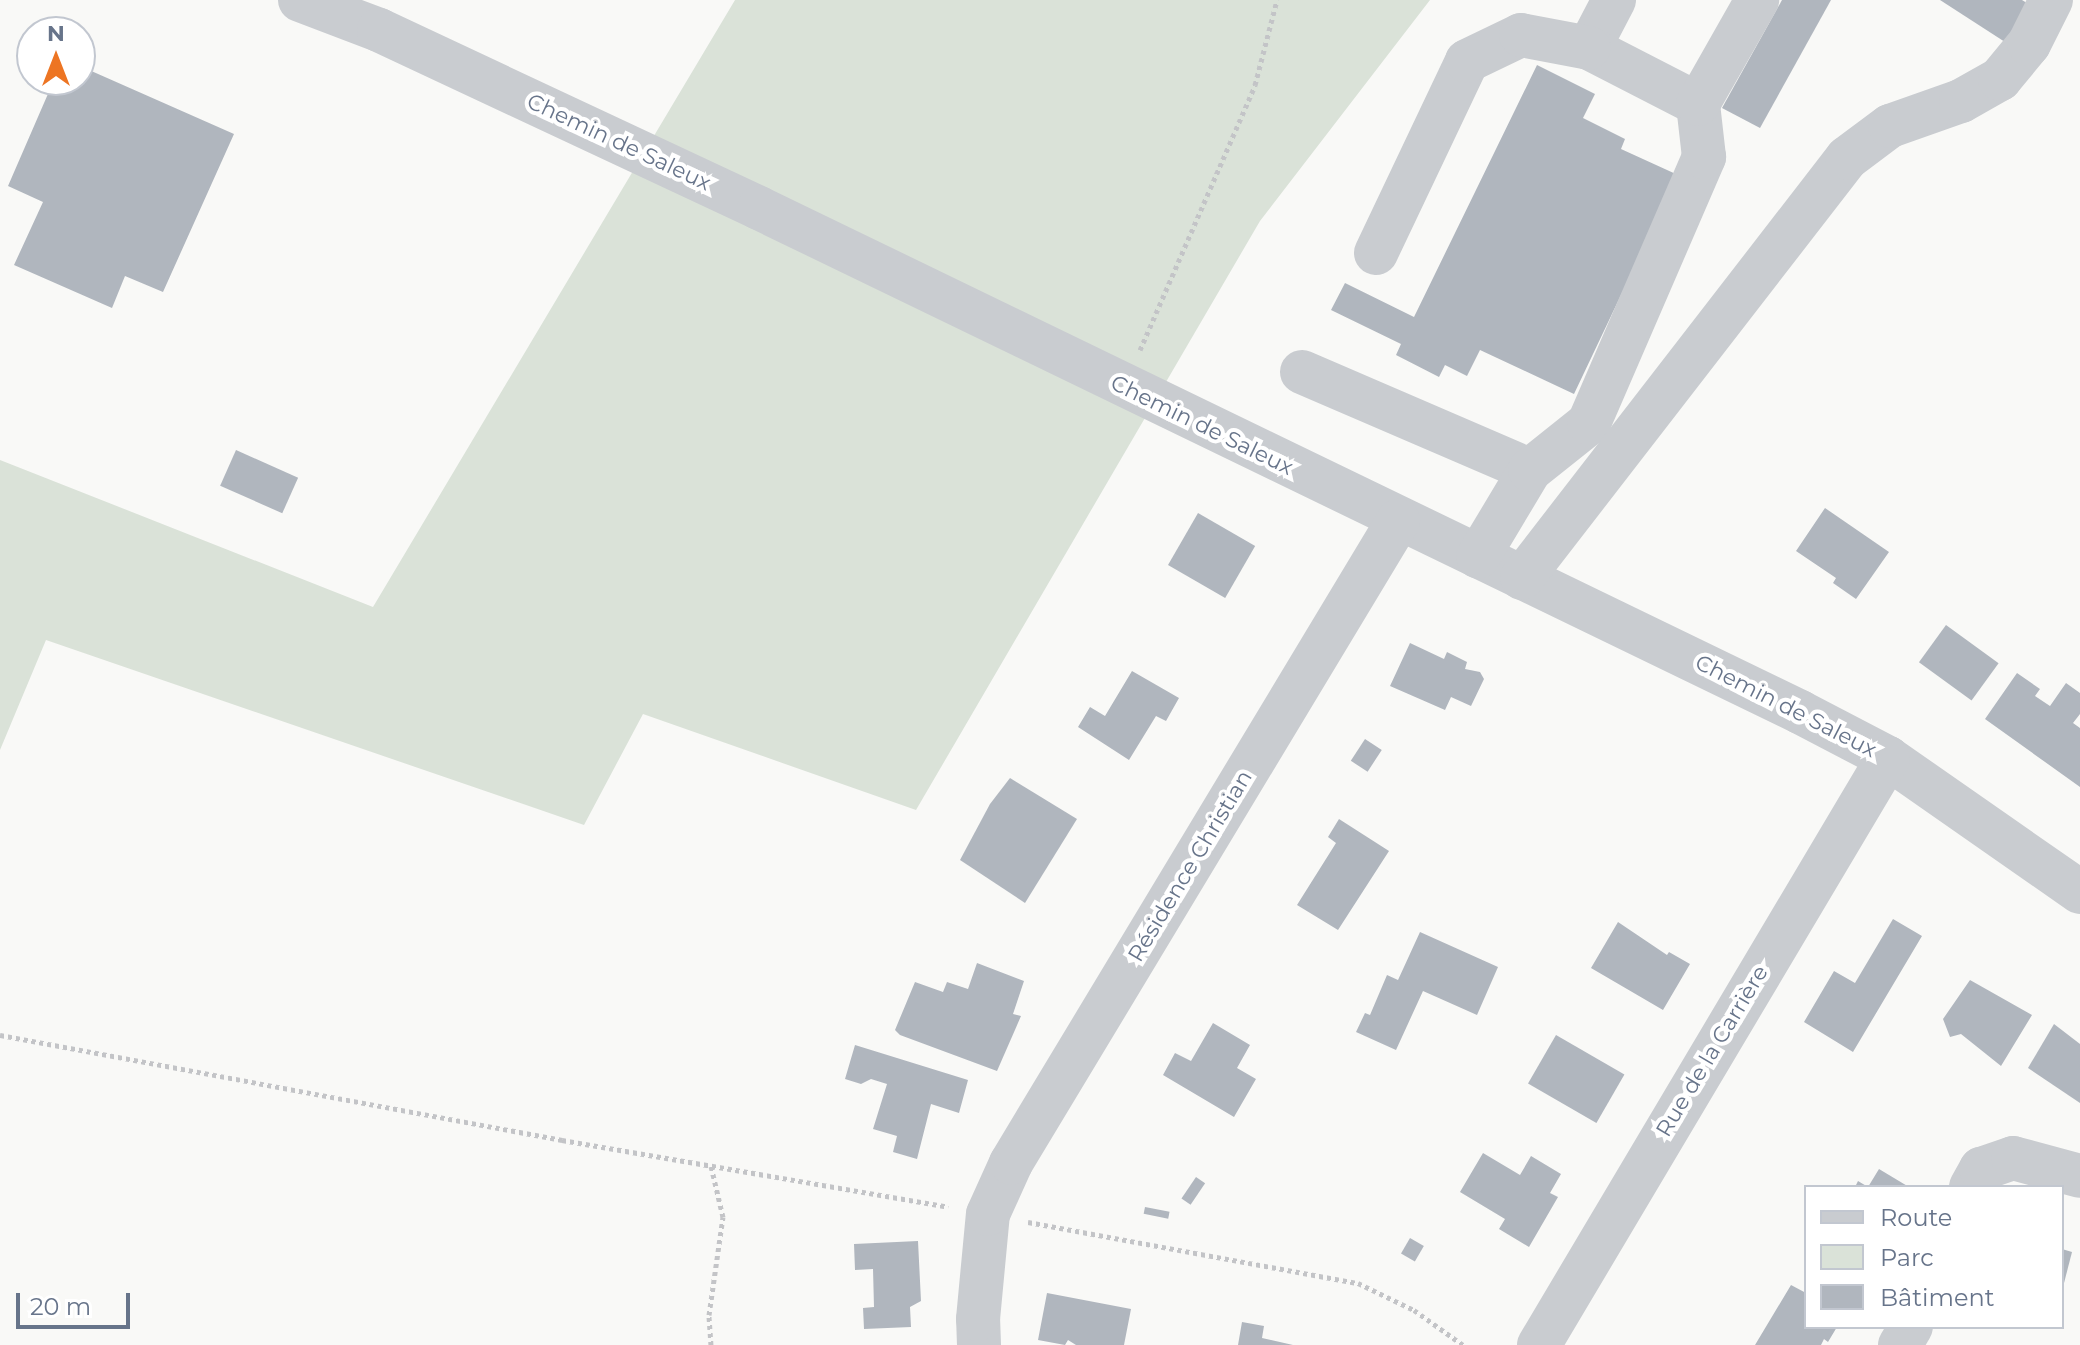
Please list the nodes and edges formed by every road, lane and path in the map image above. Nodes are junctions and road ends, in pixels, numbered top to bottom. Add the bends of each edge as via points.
1 (300, 0) edge
2 (1277, 0) edge
3 (1614, 0) edge
4 (1757, 0) edge
5 (2051, 0) edge
6 (1589, 48) junction
7 (1698, 104) junction
8 (1376, 253) dead end
9 (1302, 372) dead end
10 (1124, 388) junction
11 (1530, 470) junction
12 (1398, 521) junction
13 (1478, 557) junction
14 (1522, 578) junction
15 (1888, 758) junction
16 (2080, 892) edge
17 (0, 1035) edge
18 (711, 1166) junction
19 (2080, 1176) edge
20 (1972, 1185) edge
21 (988, 1214) junction
22 (711, 1345) edge
23 (979, 1345) edge
24 (1463, 1345) edge
25 (1539, 1345) edge

1 - 10 street, Chemin de Saleux via 379,30 759,208
2 - 10 path via 1255,85
3 - 6 street
4 - 7 street
5 - 14 street via 2029,44 2000,79 1961,101 1890,126 1847,158
6 - 7 street
6 - 8 street via 1521,35 1467,61
7 - 11 street via 1704,157 1589,423
9 - 11 street
10 - 12 street, Chemin de Saleux
11 - 13 street
12 - 13 street, Chemin de Saleux
12 - 21 street, Résidence Christian via 1011,1163
13 - 14 street, Chemin de Saleux
14 - 15 street, Chemin de Saleux
15 - 16 street, Chemin de Saleux
15 - 25 street, Rue de la Carrière
17 - 18 path
18 - 21 path
18 - 22 path via 723,1217 709,1315
19 - 20 street via 2013,1158 1981,1169
21 - 23 street, Résidence Christian
21 - 24 path via 1358,1283 1414,1310

